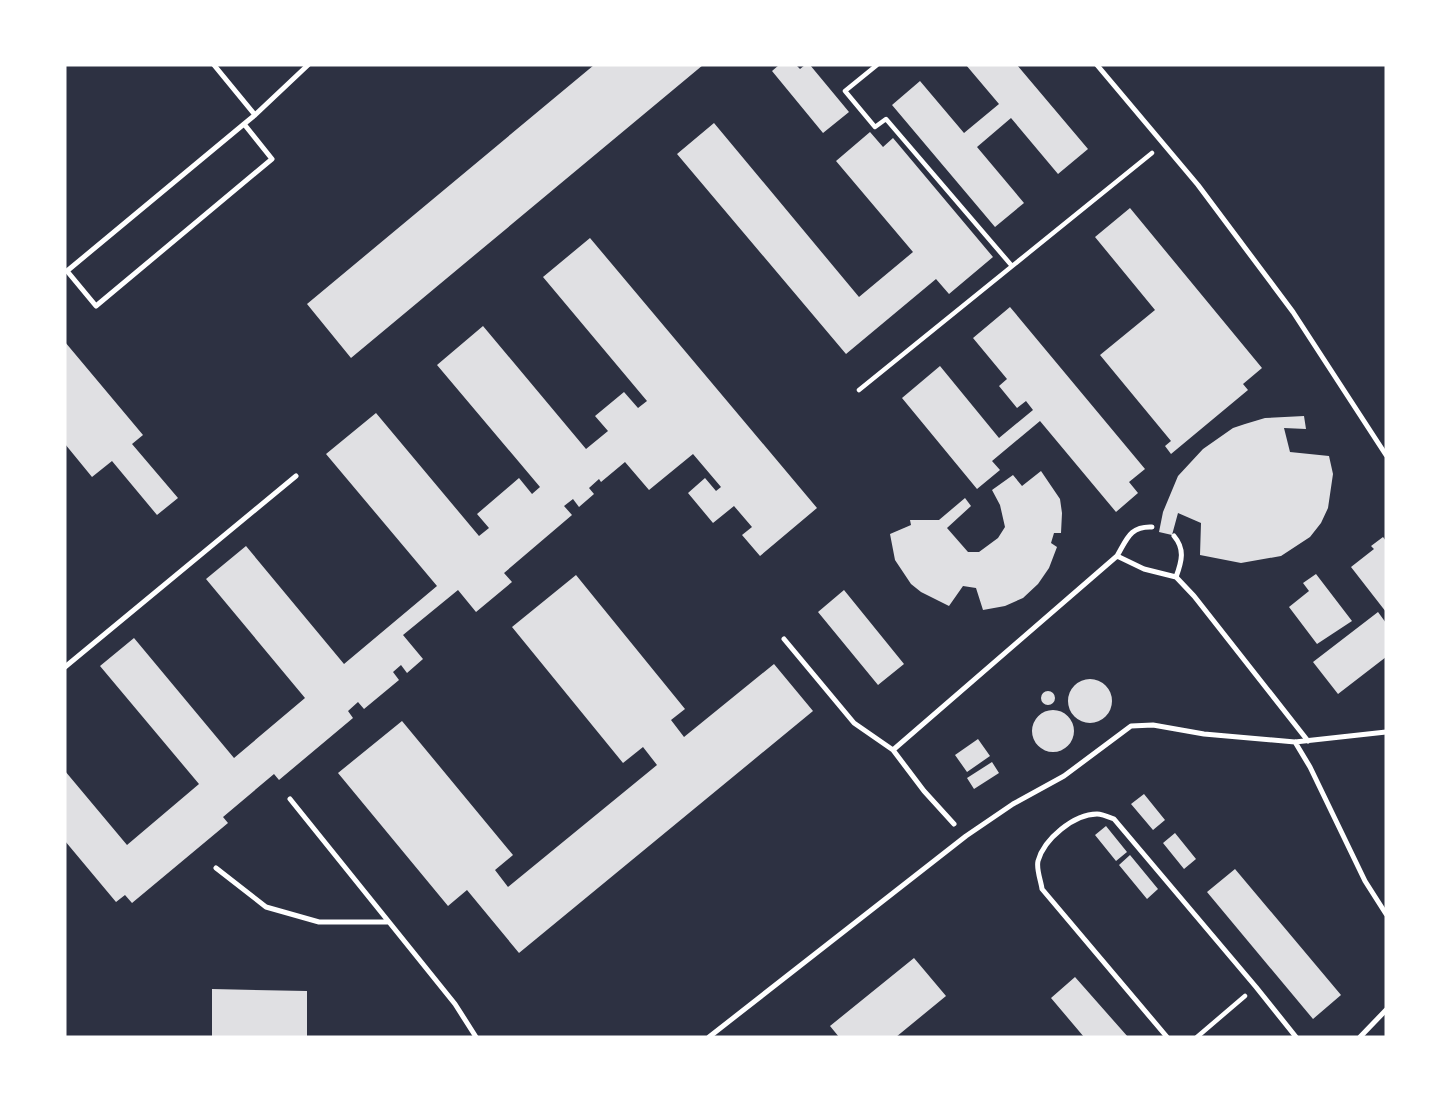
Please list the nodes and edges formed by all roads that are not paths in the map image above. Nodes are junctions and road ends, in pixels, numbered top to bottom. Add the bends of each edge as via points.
1 (214, 65) edge
2 (308, 65) edge
3 (1097, 65) edge
4 (256, 115) junction
5 (244, 124) junction
6 (1386, 455) edge
7 (296, 476) dead end
8 (1152, 527) dead end
9 (1174, 536) dead end
10 (1117, 556) junction
11 (1176, 577) junction
12 (783, 639) dead end
13 (65, 667) edge
14 (1386, 732) edge
15 (1308, 741) junction
16 (1295, 742) junction
17 (893, 750) junction
18 (290, 799) dead end
19 (954, 824) dead end
20 (216, 869) dead end
21 (1386, 914) edge
22 (387, 922) junction
23 (1386, 1010) edge
24 (477, 1037) edge
25 (709, 1037) edge
26 (1167, 1037) edge
27 (1296, 1037) edge
28 (1360, 1037) edge

1 - 4 lane
2 - 4 lane
3 - 6 lane via 1198,186 1293,312
4 - 5 lane
5 - 5 lane via 67,271 96,306 272,159
7 - 13 lane
8 - 10 lane via 1126,536
9 - 11 lane via 1182,555
10 - 11 lane
10 - 17 lane
11 - 15 lane
12 - 17 lane via 854,723
14 - 15 lane
15 - 16 lane
16 - 21 lane
16 - 25 lane via 1131,726 1064,776 966,836
17 - 19 lane
18 - 22 lane
20 - 22 lane via 266,907 319,922
22 - 24 lane
23 - 28 lane
26 - 27 lane via 1042,889 1037,864 1043,849 1059,831 1079,819 1098,814 1114,818

